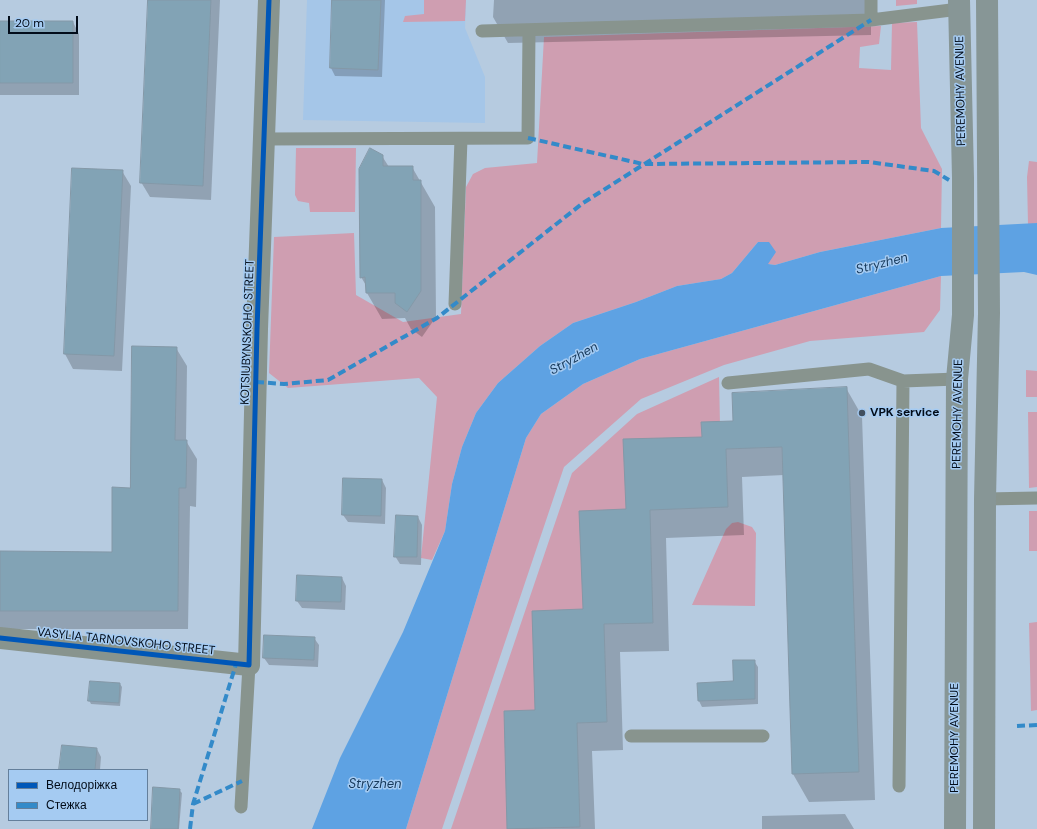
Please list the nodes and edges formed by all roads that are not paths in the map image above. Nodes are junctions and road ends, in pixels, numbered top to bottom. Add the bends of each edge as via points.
1 (269, 0) edge
2 (871, 0) edge
3 (987, 0) edge
4 (959, 5) edge
5 (871, 20) junction
6 (482, 31) dead end
7 (529, 31) junction
8 (265, 139) junction
9 (461, 139) junction
10 (455, 304) dead end
11 (957, 379) junction
12 (903, 381) junction
13 (728, 383) dead end
14 (1037, 498) edge
15 (985, 499) junction
16 (0, 638) edge
17 (249, 665) junction
18 (631, 736) dead end
19 (763, 736) dead end
20 (899, 786) dead end
21 (241, 807) dead end
22 (955, 829) edge
23 (984, 829) edge

1 - 8 street, KOTSIUBYNSKOHO STREET
2 - 5 lane
3 - 15 main road via 989,313
4 - 5 lane
4 - 11 main road, PEREMOHY AVENUE via 963,178 962,315
5 - 7 lane
6 - 7 lane
7 - 9 lane via 528,138
8 - 9 lane
8 - 17 street, KOTSIUBYNSKOHO STREET
9 - 10 lane
11 - 12 lane
11 - 22 main road, PEREMOHY AVENUE
12 - 13 lane via 869,369
12 - 20 lane
14 - 15 lane
15 - 23 main road
16 - 17 street, VASYLIA TARNOVSKOHO STREET
17 - 21 lane
18 - 19 lane

